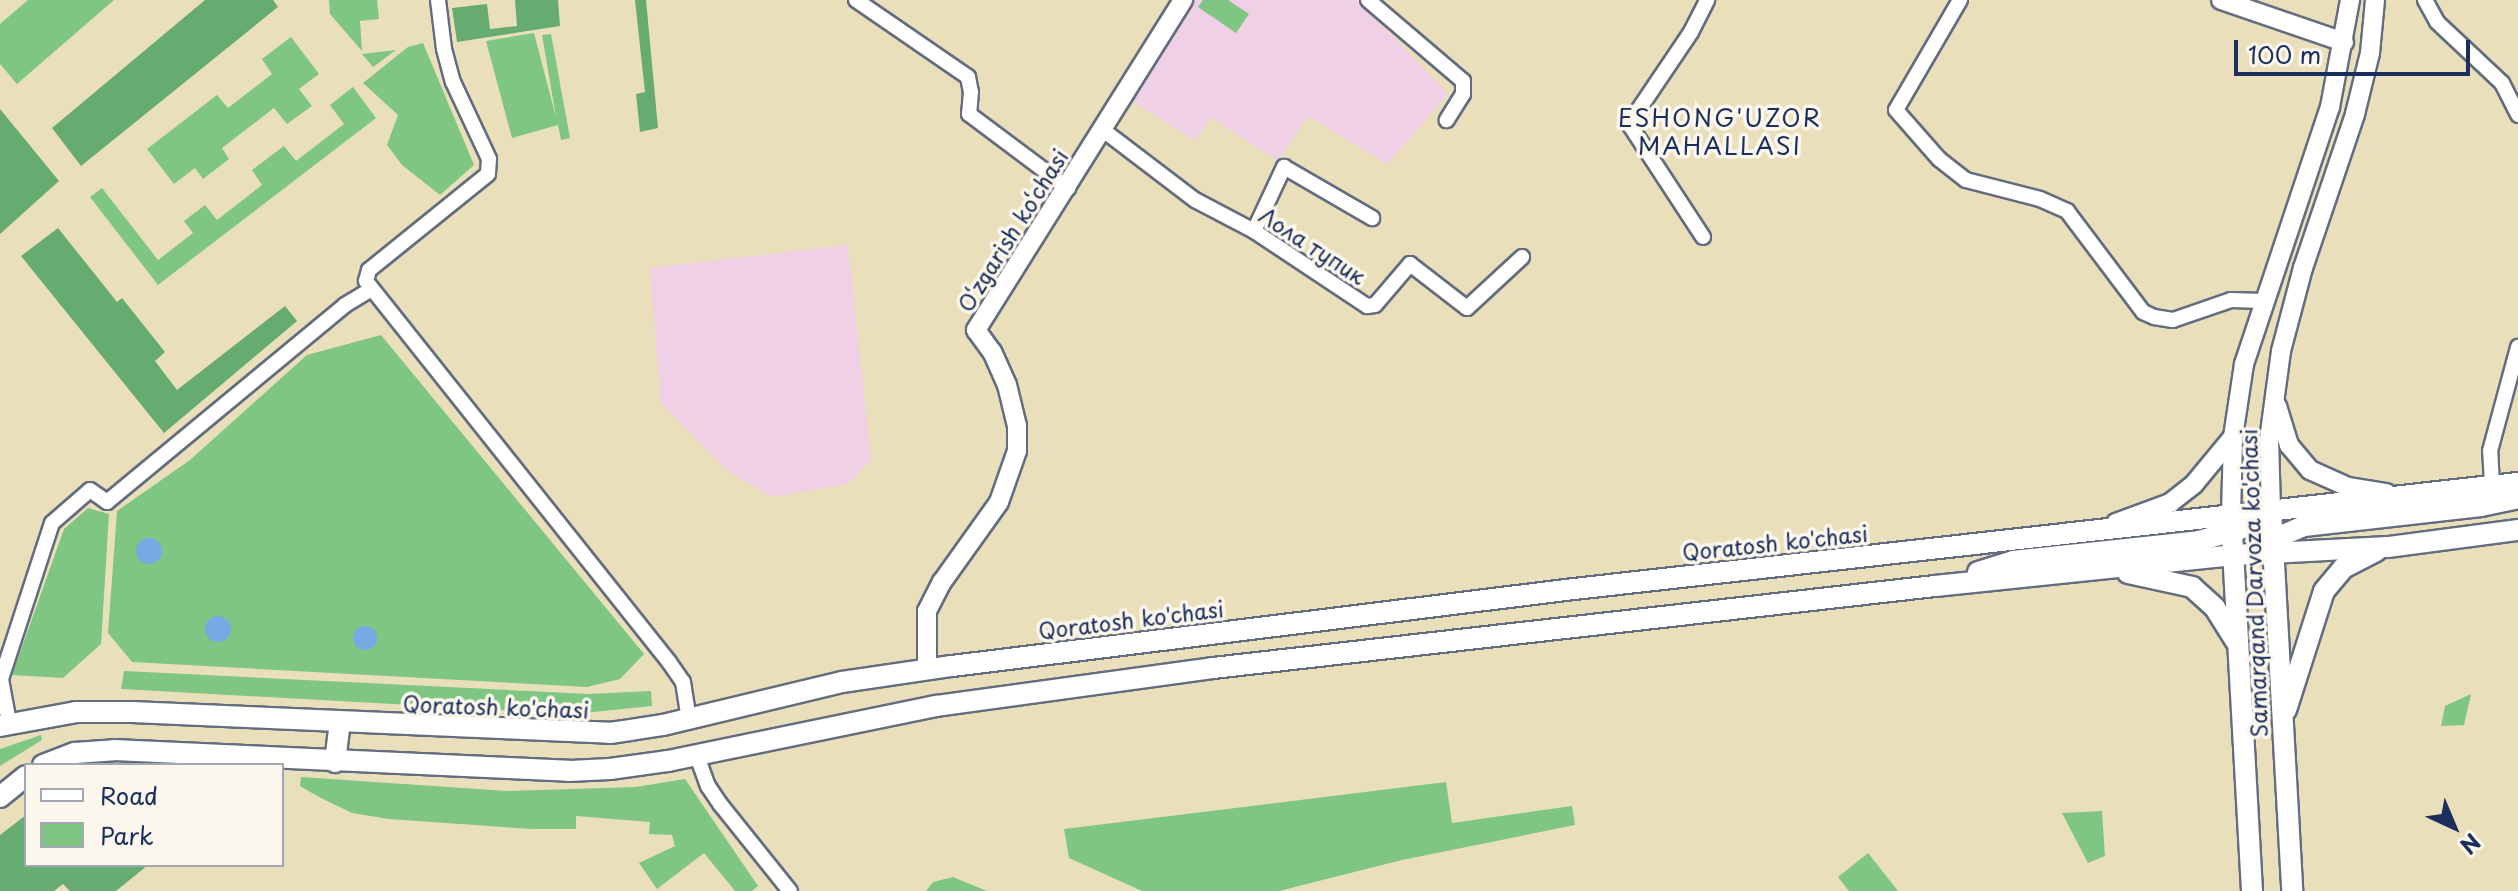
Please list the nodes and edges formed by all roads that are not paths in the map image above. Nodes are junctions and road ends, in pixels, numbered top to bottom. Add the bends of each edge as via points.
1 (438, 0) edge
2 (856, 0) edge
3 (1183, 0) edge
4 (1368, 0) edge
5 (1707, 0) edge
6 (1960, 0) edge
7 (2221, 0) edge
8 (2350, 0) edge
9 (2375, 0) edge
10 (2425, 0) edge
11 (2344, 42) junction
12 (2518, 115) edge
13 (1447, 120) dead end
14 (1103, 130) junction
15 (1068, 188) junction
16 (1372, 218) dead end
17 (1254, 231) junction
18 (1703, 237) dead end
19 (1522, 257) dead end
20 (2277, 258) junction
21 (2303, 268) junction
22 (372, 289) junction
23 (2263, 301) junction
24 (2518, 347) edge
25 (2275, 384) junction
26 (2233, 437) junction
27 (2518, 483) edge
28 (2492, 485) junction
29 (2401, 495) junction
30 (2518, 498) edge
31 (2271, 510) junction
32 (2099, 529) junction
33 (2518, 530) edge
34 (2231, 535) junction
35 (2273, 546) junction
36 (2388, 547) junction
37 (2101, 568) junction
38 (1935, 586) junction
39 (2238, 643) junction
40 (927, 670) junction
41 (936, 706) junction
42 (689, 718) junction
43 (4, 719) edge
44 (2282, 721) junction
45 (340, 723) junction
46 (697, 756) junction
47 (335, 762) junction
48 (48, 763) edge
49 (24, 778) edge
50 (0, 797) edge
51 (790, 891) edge
52 (2252, 891) edge
53 (2292, 891) edge

1 - 22 street via 447,60 489,159 488,174 369,270 366,281
2 - 15 street via 968,77 969,114
3 - 14 main road, O‘zgarish ko‘chasi
4 - 13 street via 1463,81 1463,94
5 - 18 street via 1629,124
6 - 23 street via 1896,110 1939,159 1966,180 2067,211 2143,312 2154,317 2173,320 2231,300
7 - 11 main road
8 - 11 main road, Samarqand Darvoza ko'chasi
9 - 21 main road, Samarqand Darvoza ko'chasi via 2370,53 2355,114
10 - 12 street via 2437,22 2502,83
11 - 20 main road, Samarqand Darvoza ko'chasi via 2330,107
14 - 15 main road, O‘zgarish ko‘chasi
14 - 17 street, Лола тупик via 1195,200
15 - 40 main road, O‘zgarish ko‘chasi via 976,330 1007,385 1017,451 999,502 927,611
16 - 17 street via 1284,167
17 - 19 street, Лола тупик via 1371,307 1410,264 1467,308
20 - 21 main road via 2295,250 2303,257
20 - 23 main road, Samarqand Darvoza ko'chasi
21 - 25 main road, Samarqand Darvoza ko'chasi
22 - 42 street via 669,662 683,682
22 - 43 street via 345,305 107,502 90,490 52,523 1,679
23 - 26 main road, Samarqand Darvoza ko'chasi via 2244,364
24 - 28 street via 2490,451
25 - 29 main road via 2285,436 2310,470 2348,487
25 - 31 main road, Samarqand Darvoza ko'chasi via 2269,440
26 - 32 main road via 2194,484 2170,503
26 - 34 main road, Samarqand Darvoza ko'chasi
27 - 28 main road, Qoratosh ko'chasi
28 - 29 main road, Qoratosh ko'chasi
29 - 31 main road, Qoratosh ko'chasi
30 - 35 main road via 2304,526
31 - 34 main road, Qoratosh ko'chasi
31 - 35 main road, Samarqand Darvoza ko'chasi
32 - 34 main road, Qoratosh ko'chasi
32 - 40 main road, Qoratosh ko'chasi
33 - 36 main road
34 - 35 main road
34 - 37 main road, Qoratosh ko'chasi
34 - 38 main road via 2013,561
34 - 39 main road, Samarqand Darvoza ko'chasi
35 - 36 main road
35 - 44 main road, Samarqand Darvoza ko'chasi
36 - 44 main road via 2351,563 2329,583
37 - 38 main road, Qoratosh ko'chasi
37 - 39 main road via 2192,587 2215,608
38 - 41 main road, Qoratosh ko'chasi via 1213,668
39 - 52 main road, Samarqand Darvoza ko'chasi
40 - 41 main road
40 - 42 main road, Qoratosh ko'chasi via 842,682
41 - 46 main road, Qoratosh ko'chasi
42 - 45 main road, Qoratosh ko'chasi via 581,735
42 - 46 main road
43 - 45 main road, Qoratosh ko'chasi via 76,712
44 - 53 main road, Samarqand Darvoza ko'chasi
45 - 47 main road
46 - 47 main road, Qoratosh ko'chasi via 569,771
46 - 51 street via 721,805
47 - 48 main road, Qoratosh ko'chasi via 114,750 75,753
49 - 50 main road

